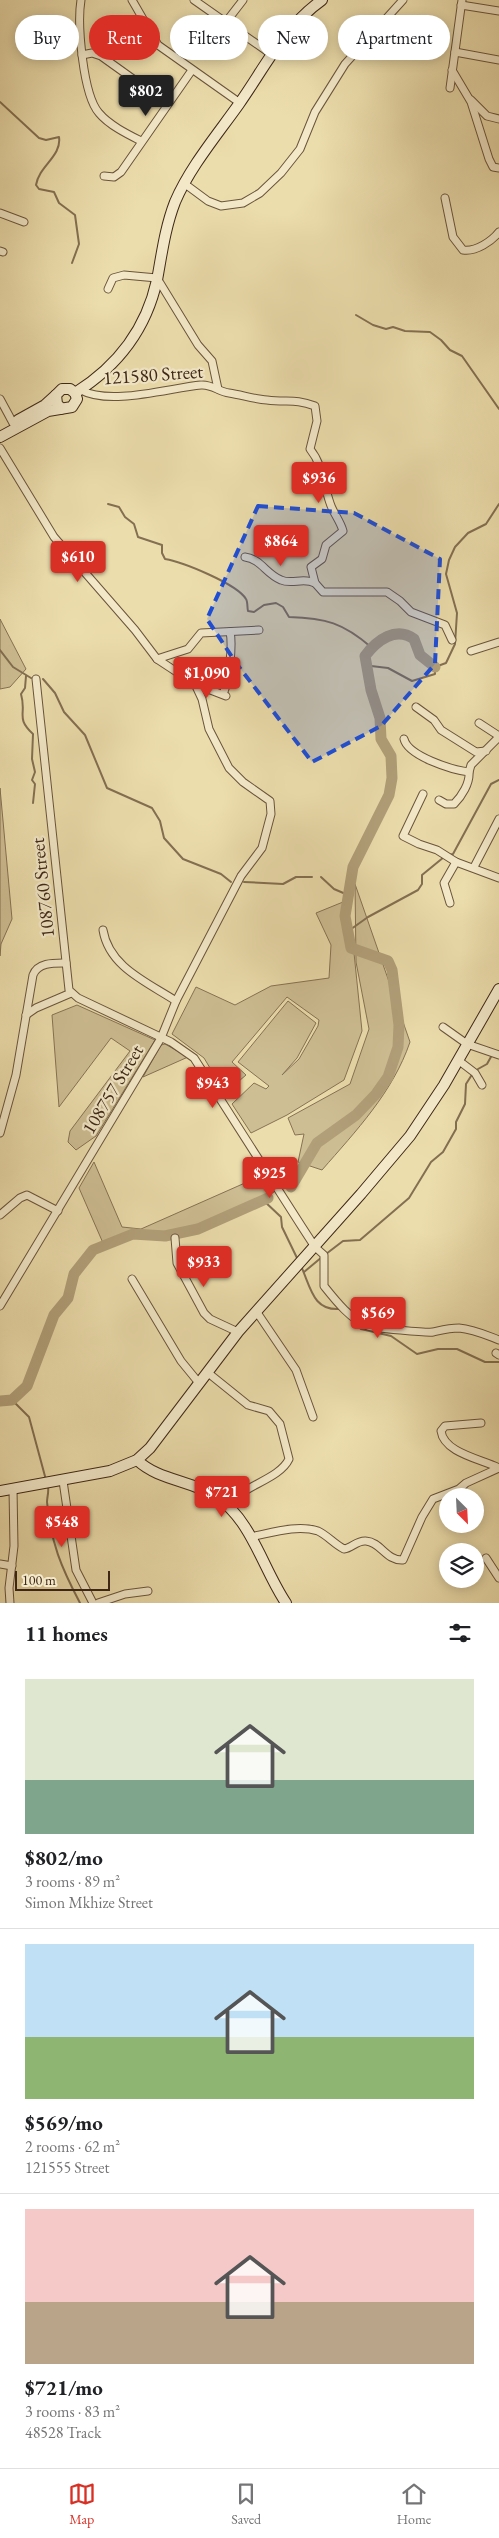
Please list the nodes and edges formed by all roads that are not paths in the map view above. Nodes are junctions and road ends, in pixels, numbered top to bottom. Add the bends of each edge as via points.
1 (81, 0) edge
2 (132, 0) edge
3 (194, 0) edge
4 (243, 0) edge
5 (322, 0) edge
6 (404, 0) edge
7 (461, 2) edge
8 (499, 12) edge
9 (216, 15) edge
10 (231, 15) edge
11 (304, 15) edge
12 (455, 52) junction
13 (82, 55) junction
14 (267, 60) edge
15 (499, 60) edge
16 (192, 70) junction
17 (452, 70) junction
18 (450, 88) dead end
19 (468, 97) junction
20 (240, 103) junction
21 (168, 104) junction
22 (499, 119) edge
23 (140, 141) junction
24 (499, 168) edge
25 (104, 176) dead end
26 (185, 184) junction
27 (445, 198) dead end
28 (0, 214) edge
29 (24, 222) dead end
30 (498, 237) edge
31 (157, 278) junction
32 (108, 289) dead end
33 (218, 390) junction
34 (78, 391) junction
35 (56, 395) junction
36 (0, 399) edge
37 (62, 408) junction
38 (13, 423) junction
39 (0, 430) edge
40 (0, 437) edge
41 (0, 448) edge
42 (245, 557) dead end
43 (315, 583) junction
44 (259, 630) dead end
45 (230, 632) junction
46 (452, 640) dead end
47 (499, 642) edge
48 (471, 650) dead end
49 (157, 659) junction
50 (36, 679) dead end
51 (195, 684) junction
52 (416, 707) dead end
53 (479, 723) dead end
54 (499, 737) edge
55 (404, 739) dead end
56 (486, 751) junction
57 (469, 772) junction
58 (423, 794) dead end
59 (439, 800) dead end
60 (499, 818) edge
61 (456, 862) junction
62 (474, 867) junction
63 (499, 878) edge
64 (450, 903) dead end
65 (102, 930) dead end
66 (66, 963) junction
67 (499, 989) edge
68 (71, 993) junction
69 (176, 1001) junction
70 (26, 1015) junction
71 (443, 1027) dead end
72 (161, 1038) junction
73 (467, 1044) junction
74 (499, 1055) edge
75 (458, 1060) junction
76 (482, 1085) dead end
77 (0, 1133) edge
78 (58, 1211) junction
79 (0, 1215) edge
80 (175, 1238) dead end
81 (313, 1249) junction
82 (132, 1278) dead end
83 (0, 1306) edge
84 (256, 1311) junction
85 (238, 1332) junction
86 (499, 1340) edge
87 (207, 1372) junction
88 (199, 1383) junction
89 (313, 1417) dead end
90 (481, 1423) dead end
91 (137, 1460) junction
92 (499, 1468) edge
93 (60, 1481) junction
94 (13, 1489) junction
95 (0, 1491) edge
96 (230, 1509) junction
97 (250, 1537) junction
98 (486, 1558) dead end
99 (0, 1564) edge
100 (12, 1566) junction
101 (499, 1578) edge
102 (148, 1591) dead end
103 (10, 1603) edge
104 (94, 1603) edge
105 (98, 1603) edge
106 (286, 1603) edge

1 - 13 street
2 - 16 street via 158,45
3 - 9 street
4 - 10 street
5 - 11 street
6 - 26 street via 345,64 316,112 300,149 260,193 243,203 221,206 212,204
7 - 8 street
7 - 12 street
12 - 15 street
12 - 17 street
13 - 21 street via 92,53 101,56
13 - 23 street via 98,113
14 - 20 street
16 - 20 street
16 - 21 street
17 - 18 street
17 - 19 street
19 - 22 street via 487,116
19 - 24 street via 489,159 493,167
20 - 26 street
21 - 23 street
23 - 25 street via 121,172 114,177
26 - 31 street via 169,217
27 - 30 street via 453,237 460,247 468,250
28 - 29 street
31 - 32 street via 119,275 113,278
31 - 33 street via 212,362
31 - 34 street via 148,311 128,348 105,372
33 - 34 street, 121580 Street via 201,384 122,395
33 - 43 street, 121580 Street via 266,400 299,400 315,406 316,421 310,449 317,457 330,503 343,531 326,545 322,559 310,567
34 - 35 street via 65,388
34 - 37 street via 74,405 69,409
35 - 37 street via 56,401
35 - 38 street
36 - 38 street
37 - 40 street via 48,411
38 - 39 street
41 - 49 street via 54,537
42 - 43 street via 264,565 282,581 308,580
43 - 46 street via 323,592 387,592 411,612 446,625
44 - 45 street
45 - 49 street via 201,633 188,650
45 - 51 street via 232,646 224,695
47 - 48 street
49 - 51 street
50 - 66 street, 108760 Street
51 - 69 street, 108757 Street via 202,698 209,729 229,768 270,801 271,814 266,840 239,882
52 - 56 street via 442,730 476,752
53 - 54 street
54 - 56 street
55 - 57 street via 411,750 447,768
56 - 57 street via 471,765
57 - 59 street via 461,798 454,804
58 - 61 street via 403,836
60 - 62 street
61 - 62 street
61 - 64 street via 444,883
62 - 63 street
65 - 69 street via 113,955 132,974
66 - 68 street, 108760 Street
66 - 70 street via 46,964 34,971
67 - 73 street
68 - 70 street
68 - 72 street
69 - 72 street, 108757 Street
70 - 77 street via 12,1092
71 - 73 street
72 - 78 street, 108757 Street
72 - 81 street via 190,1054 200,1065
73 - 74 street
73 - 75 street
75 - 76 street via 475,1073
75 - 81 street via 410,1136
78 - 79 street via 27,1195
78 - 83 street, 108757 Street
80 - 85 street via 178,1263 204,1313
81 - 84 street
81 - 86 street via 324,1255 324,1286 339,1304 364,1324 427,1332 459,1328
82 - 88 street via 181,1360
84 - 85 street
84 - 89 street via 296,1370
85 - 87 street
87 - 88 street
87 - 96 street via 248,1405 269,1411 280,1424 290,1459 285,1468 240,1494 231,1502
88 - 91 street
90 - 92 street via 445,1426 441,1431 442,1437 448,1446
91 - 93 street via 110,1471
91 - 96 street via 153,1472 209,1492
92 - 97 street via 432,1499 403,1560 387,1556 373,1542 361,1541 344,1549 312,1530 287,1530
93 - 94 street
93 - 104 street via 76,1570
94 - 95 street
94 - 100 street
96 - 97 street
97 - 106 street
98 - 101 street
99 - 100 street
100 - 103 street
102 - 105 street

